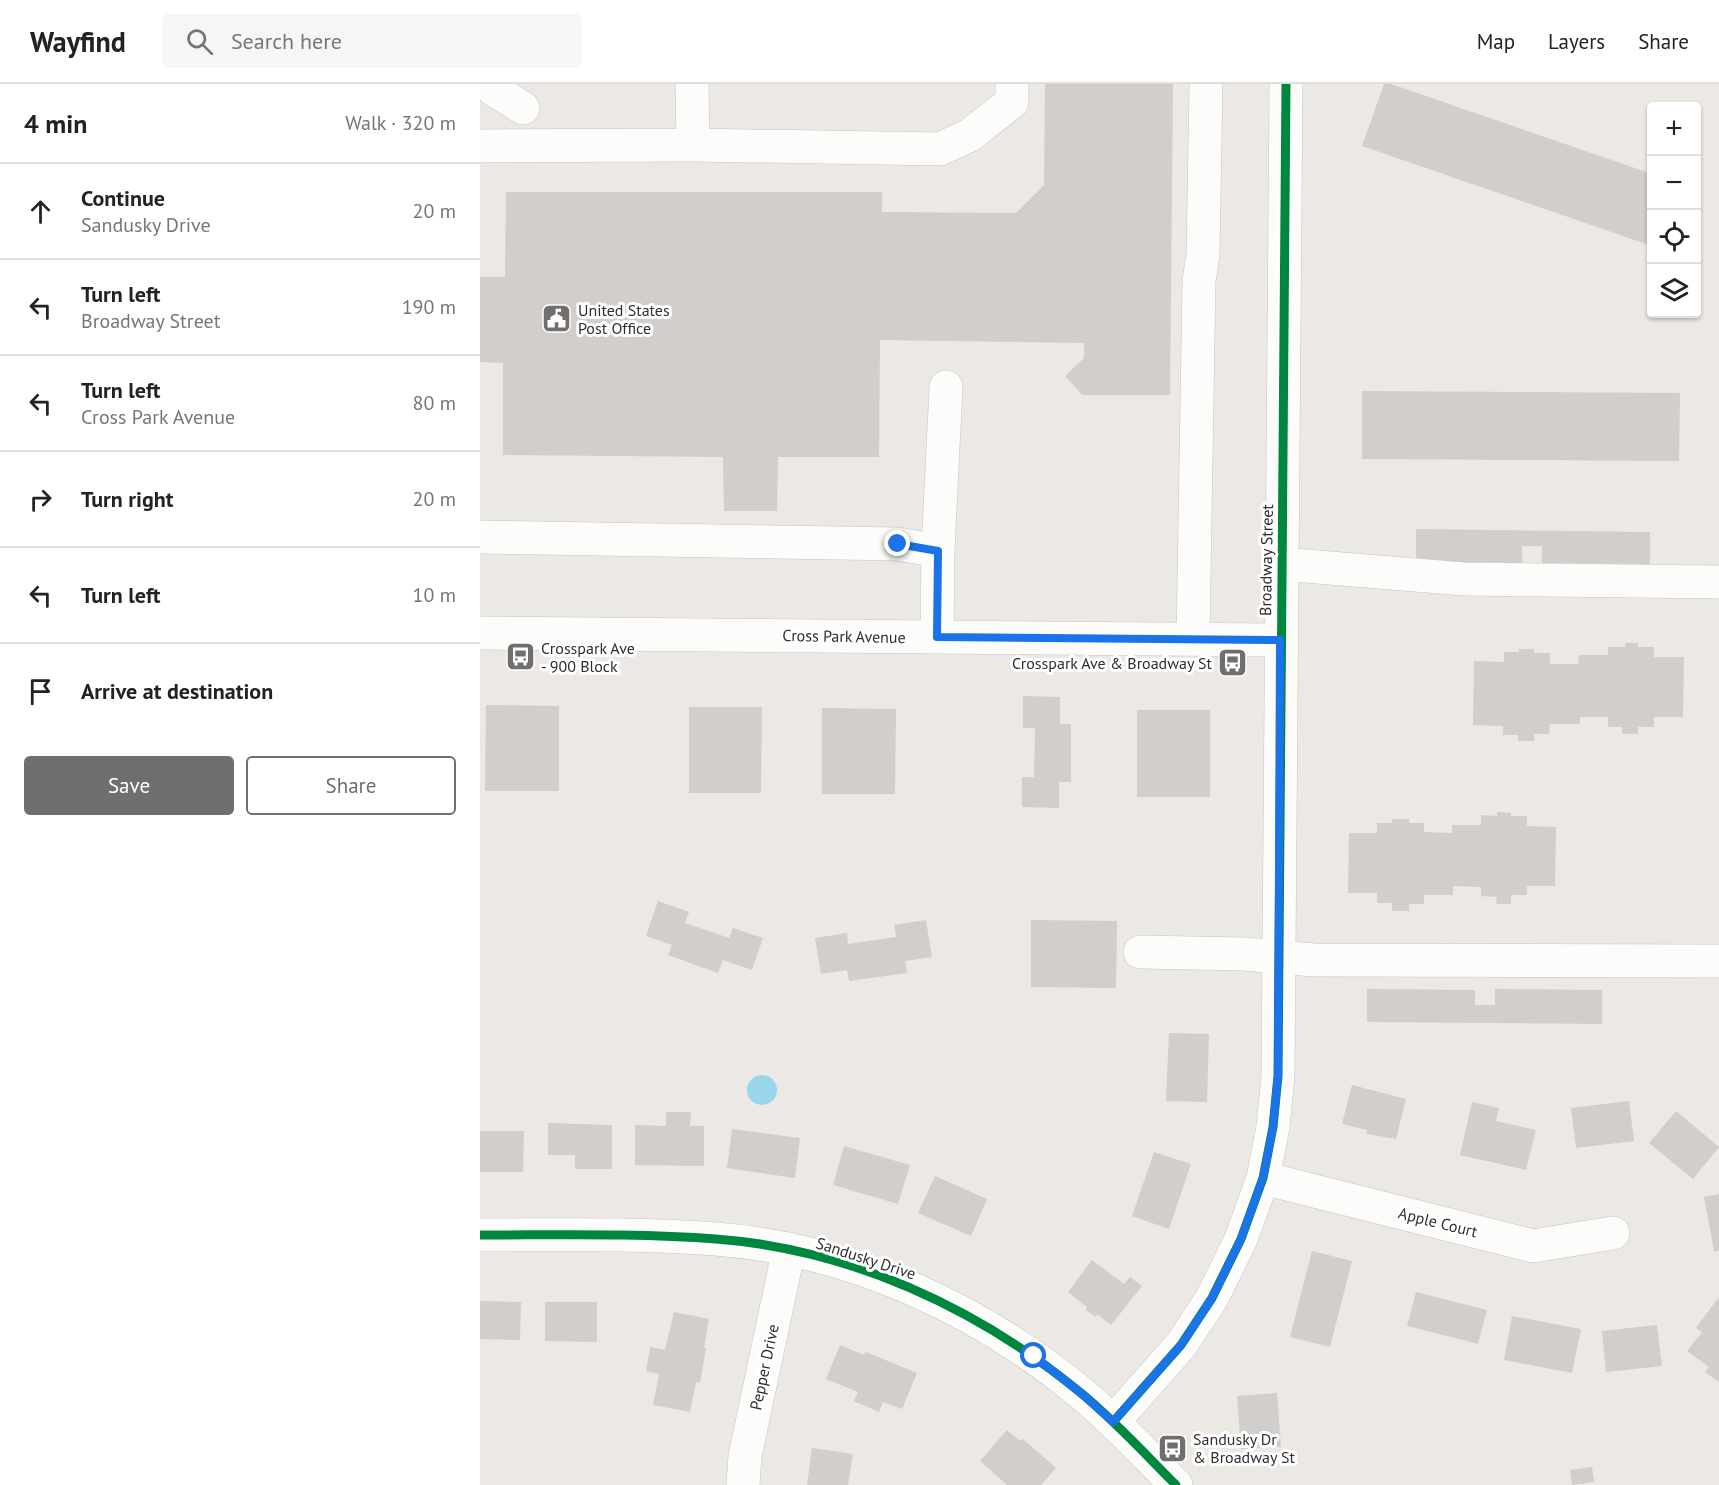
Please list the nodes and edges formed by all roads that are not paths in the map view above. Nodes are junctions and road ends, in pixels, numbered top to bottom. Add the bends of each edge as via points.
1 (494, 84) edge
2 (692, 84) edge
3 (1012, 84) edge
4 (1206, 84) edge
5 (1286, 84) edge
6 (523, 108) dead end
7 (693, 145) junction
8 (480, 146) edge
9 (945, 387) dead end
10 (480, 537) edge
11 (938, 551) junction
12 (1281, 564) junction
13 (1719, 582) edge
14 (480, 633) edge
15 (937, 637) junction
16 (1193, 639) junction
17 (1280, 640) junction
18 (1140, 952) dead end
19 (1279, 957) junction
20 (1719, 961) edge
21 (1263, 1178) junction
22 (1613, 1233) dead end
23 (480, 1235) edge
24 (789, 1249) junction
25 (1113, 1422) junction
26 (743, 1485) edge
27 (1176, 1485) edge

1 - 6 street via 494,90
2 - 7 street
3 - 7 street via 1012,102 970,135 940,149
4 - 16 street
5 - 12 street, Broadway Street
7 - 8 street
9 - 11 street
10 - 11 street via 898,544
11 - 15 street
12 - 13 street via 1464,579
12 - 17 street, Broadway Street
14 - 15 street, Cross Park Avenue
15 - 16 street, Cross Park Avenue
16 - 17 street, Cross Park Avenue
17 - 19 street, Broadway Street
18 - 19 street
19 - 20 street
19 - 21 street, Broadway Street via 1278,1076
21 - 22 street, Apple Court via 1533,1246
21 - 25 street, Broadway Street via 1241,1239 1212,1298 1181,1345
23 - 24 street, Sandusky Drive via 717,1239
24 - 25 street, Sandusky Drive via 859,1268 926,1294 981,1322 1034,1356
24 - 26 street, Pepper Drive via 745,1456
25 - 27 street, Sandusky Drive

